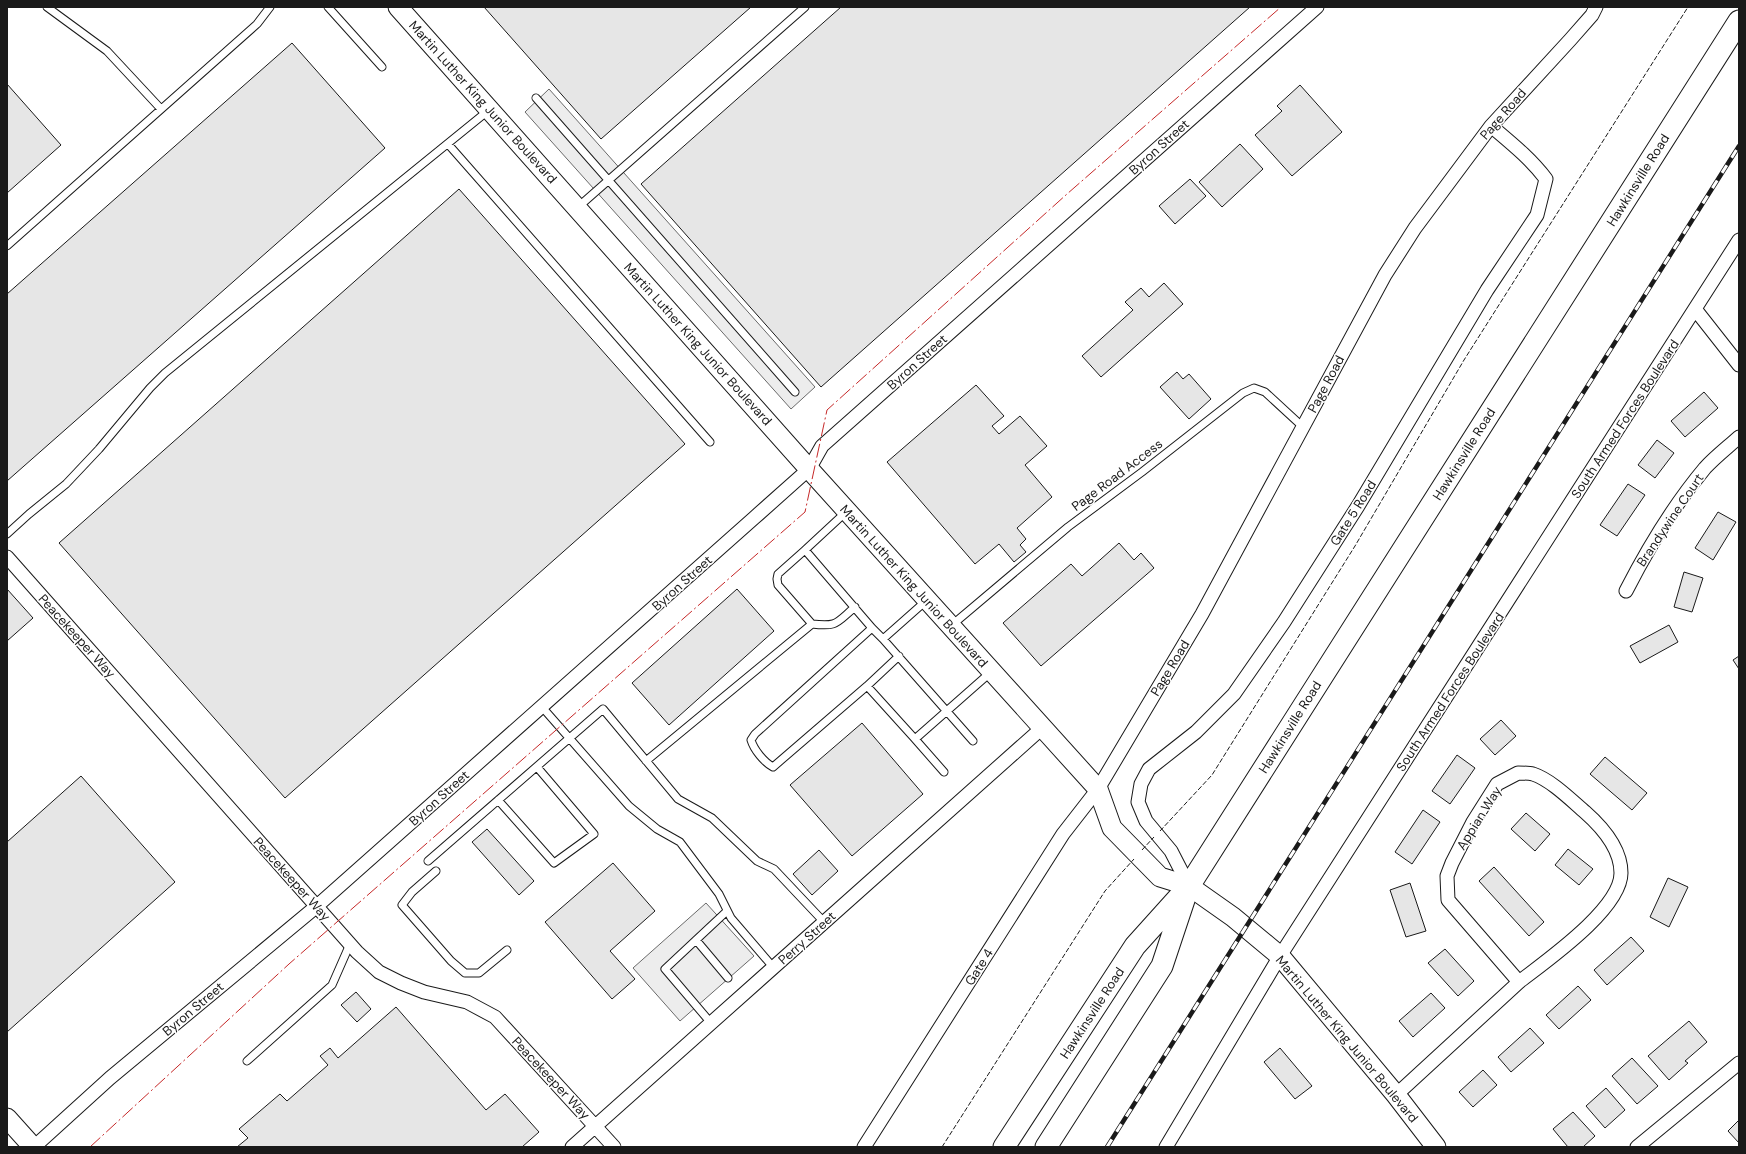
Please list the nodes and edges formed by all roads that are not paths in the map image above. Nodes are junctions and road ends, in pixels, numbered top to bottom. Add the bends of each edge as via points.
1 (47, 7) edge
2 (270, 7) edge
3 (328, 7) edge
4 (398, 7) edge
5 (805, 7) edge
6 (1317, 7) edge
7 (1596, 7) edge
8 (1739, 21) edge
9 (382, 67) dead end
10 (536, 98) dead end
11 (161, 109) junction
12 (490, 110) junction
13 (1490, 126) junction
14 (448, 144) junction
15 (608, 180) junction
16 (577, 208) junction
17 (1739, 240) edge
18 (7, 246) edge
19 (1695, 309) junction
20 (1739, 365) edge
21 (795, 392) dead end
22 (1303, 427) junction
23 (1739, 437) edge
24 (710, 442) dead end
25 (809, 469) junction
26 (847, 511) junction
27 (7, 534) edge
28 (805, 550) junction
29 (7, 557) edge
30 (1626, 591) dead end
31 (927, 600) junction
32 (855, 607) junction
33 (812, 624) junction
34 (950, 627) junction
35 (872, 628) junction
36 (883, 639) junction
37 (899, 656) junction
38 (991, 672) junction
39 (867, 686) junction
40 (542, 707) junction
41 (947, 711) junction
42 (1042, 728) junction
43 (569, 738) junction
44 (915, 739) junction
45 (973, 740) dead end
46 (646, 761) junction
47 (537, 767) junction
48 (944, 772) dead end
49 (1098, 789) junction
50 (498, 800) junction
51 (428, 861) dead end
52 (436, 871) dead end
53 (1189, 886) junction
54 (317, 906) junction
55 (727, 911) junction
56 (824, 922) junction
57 (696, 940) junction
58 (350, 944) junction
59 (507, 950) dead end
60 (1280, 956) junction
61 (773, 967) junction
62 (728, 978) dead end
63 (1519, 982) junction
64 (711, 1023) junction
65 (247, 1061) dead end
66 (1739, 1062) edge
67 (1396, 1095) junction
68 (7, 1118) edge
69 (596, 1126) junction
70 (34, 1147) edge
71 (572, 1147) edge
72 (614, 1147) edge
73 (864, 1147) edge
74 (1004, 1147) edge
75 (1046, 1147) edge
76 (1166, 1147) edge
77 (1436, 1147) edge
78 (1637, 1147) edge

1 - 11 lane via 107,51
2 - 11 lane via 257,24
3 - 9 lane
4 - 12 street, Martin Luther King Junior Boulevard
5 - 15 lane
6 - 25 street, Byron Street via 822,446
7 - 13 street, Page Road via 1575,35
8 - 53 main road, Hawkinsville Road
10 - 15 lane
11 - 18 lane
12 - 14 lane
12 - 16 street, Martin Luther King Junior Boulevard
13 - 22 street, Page Road via 1385,275
13 - 53 street, Gate 5 Road via 1522,151 1546,179 1537,215 1487,290 1358,506 1284,622 1234,694 1196,732 1149,769 1141,784 1138,802 1146,821 1171,851
14 - 24 lane
14 - 27 lane via 165,373 66,484
15 - 16 lane
15 - 21 lane
16 - 25 street, Martin Luther King Junior Boulevard
17 - 19 street, South Armed Forces Boulevard
19 - 20 street
19 - 60 street, South Armed Forces Boulevard
22 - 34 lane, Page Road Access via 1265,392 1254,388 1243,393 1068,527
22 - 49 street, Page Road via 1202,614
23 - 30 street, Brandywine Court via 1706,467 1684,495 1645,555
25 - 26 street, Martin Luther King Junior Boulevard
25 - 40 street, Byron Street
26 - 28 lane
26 - 31 street, Martin Luther King Junior Boulevard
28 - 32 lane
28 - 33 lane via 778,574 777,579 778,585
29 - 54 street, Peacekeeper Way
31 - 34 street, Martin Luther King Junior Boulevard
31 - 36 lane
32 - 33 lane via 835,624
32 - 35 lane
33 - 46 lane
34 - 38 street, Martin Luther King Junior Boulevard
35 - 36 lane
35 - 39 lane via 755,734 751,740 753,746 773,767
36 - 37 lane
37 - 39 lane
37 - 41 lane
38 - 41 lane
38 - 42 street, Martin Luther King Junior Boulevard
39 - 44 lane
40 - 43 lane
40 - 54 street, Byron Street
41 - 44 lane
41 - 45 lane
42 - 49 street, Martin Luther King Junior Boulevard
42 - 56 street, Perry Street
43 - 46 lane via 603,709
43 - 47 lane
43 - 55 lane via 629,806 657,829 680,842 719,894
44 - 48 lane
46 - 56 lane via 678,799 712,818 757,861 774,869
47 - 50 lane
47 - 50 lane via 594,834 554,863
49 - 53 street, Martin Luther King Junior Boulevard via 1112,828 1160,877
49 - 73 street, Gate 4 via 1063,834
50 - 51 lane
52 - 59 lane via 412,892 402,905 451,961 465,973 479,973
53 - 60 street, Martin Luther King Junior Boulevard via 1233,917
53 - 74 main road, Hawkinsville Road via 1135,946
53 - 75 main road, Hawkinsville Road via 1162,966
54 - 58 street, Peacekeeper Way
54 - 70 street, Byron Street via 110,1078
55 - 57 lane
55 - 61 lane
56 - 61 street, Perry Street
57 - 62 lane
57 - 64 lane via 665,969
58 - 65 lane via 332,985
58 - 69 street, Peacekeeper Way via 379,972 424,992 467,1002 495,1017
60 - 67 street, Martin Luther King Junior Boulevard
60 - 76 street, South Armed Forces Boulevard
61 - 64 street, Perry Street
63 - 63 street, Appian Way via 1595,919 1614,895 1621,874 1617,850 1591,817 1560,790 1533,774 1518,773 1497,784 1473,822 1447,876 1448,900
63 - 67 street, Appian Way
64 - 69 street, Perry Street
66 - 78 street
67 - 77 street, Martin Luther King Junior Boulevard
68 - 70 street
69 - 71 street, Perry Street
69 - 72 street, Peacekeeper Way

